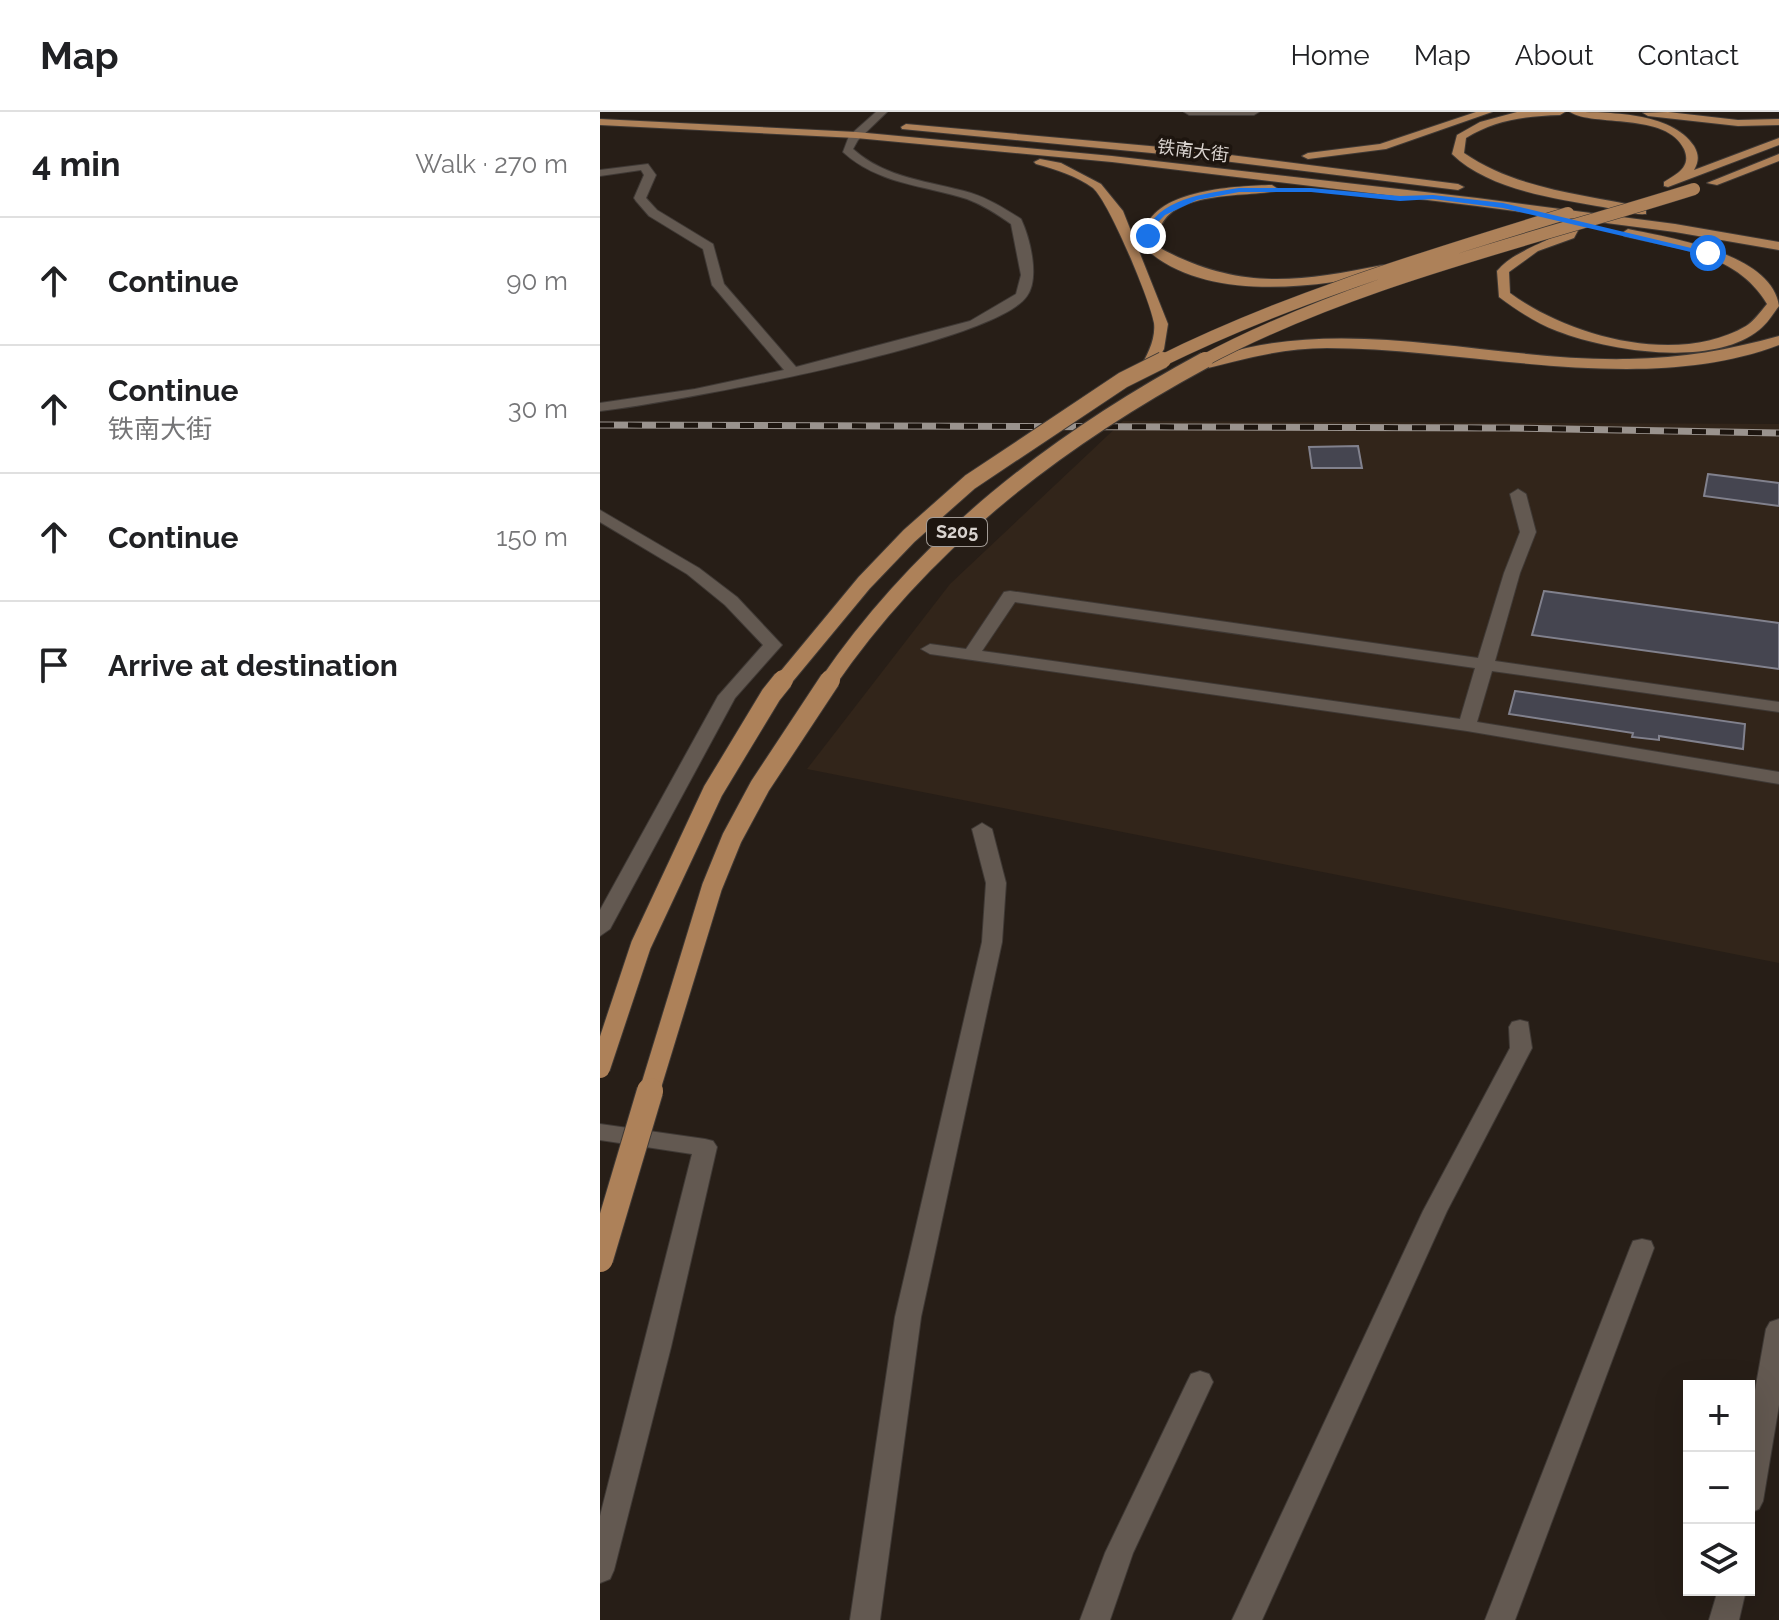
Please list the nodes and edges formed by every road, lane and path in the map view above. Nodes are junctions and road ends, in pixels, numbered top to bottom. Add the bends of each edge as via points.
1 (882, 112) edge
2 (1189, 112) edge
3 (1254, 112) edge
4 (1560, 112) edge
5 (1575, 112) edge
6 (1643, 112) edge
7 (1483, 113) edge
8 (600, 115) edge
9 (600, 122) edge
10 (1779, 122) edge
11 (869, 124) junction
12 (856, 135) junction
13 (1779, 141) edge
14 (966, 146) junction
15 (1168, 150) junction
16 (1779, 157) edge
17 (1779, 167) edge
18 (600, 173) edge
19 (1732, 176) junction
20 (1668, 184) junction
21 (1433, 197) junction
22 (1503, 205) junction
23 (1646, 212) junction
24 (1575, 225) junction
25 (1779, 233) edge
26 (1779, 246) edge
27 (1387, 268) junction
28 (1779, 340) edge
29 (1146, 369) junction
30 (1189, 369) junction
31 (792, 370) junction
32 (600, 407) edge
33 (1518, 494) dead end
34 (600, 515) edge
35 (930, 649) dead end
36 (971, 655) junction
37 (1485, 664) junction
38 (1779, 707) edge
39 (1467, 726) junction
40 (1779, 778) edge
41 (982, 829) dead end
42 (600, 929) edge
43 (1520, 1027) dead end
44 (600, 1068) edge
45 (600, 1132) edge
46 (1642, 1248) dead end
47 (600, 1259) edge
48 (1779, 1329) edge
49 (1200, 1382) dead end
50 (1755, 1467) edge
51 (600, 1570) edge
52 (1730, 1596) edge
53 (865, 1620) edge
54 (1095, 1620) edge
55 (1247, 1620) edge
56 (1500, 1620) edge
57 (1724, 1620) edge

1 - 11 street
2 - 3 street
4 - 23 main road via 1477,125 1461,137 1458,154 1475,168 1510,182
5 - 20 main road via 1623,116 1677,133 1690,146 1693,161
6 - 10 main road via 1738,123
7 - 15 main road via 1350,153
8 - 11 main road, 铁南大街
9 - 12 main road, 铁南大街
11 - 12 street
11 - 15 main road, 铁南大街
12 - 14 main road, 铁南大街
12 - 31 street via 847,150 856,160 985,202 1017,222 1029,283 1022,297 975,324
13 - 20 main road, S205
14 - 21 main road, 铁南大街
14 - 29 main road via 1057,165 1097,186 1117,211 1161,324 1157,349
15 - 23 main road, 铁南大街
16 - 19 main road, S205
17 - 19 main road
18 - 31 street via 644,166 650,175 640,198 653,213 709,247 718,285
19 - 24 main road, S205, bridge
20 - 27 main road, S205, bridge
21 - 22 main road, 铁南大街
21 - 27 main road, bridge via 1268,189 1218,192 1175,205 1152,223 1148,236 1152,249 1200,274 1242,283 1283,286
22 - 24 main road via 1708,253 1751,274 1768,288 1774,304 1768,317 1745,333 1717,343 1671,347 1587,338 1533,318 1504,294 1503,271 1536,247 1570,235
22 - 26 main road, 铁南大街
23 - 25 main road, 铁南大街
24 - 30 main road, S205, bridge via 1408,277 1288,322
27 - 29 main road, S205, bridge via 1268,311
28 - 30 main road, bridge via 1707,359 1641,365 1360,346 1273,347
29 - 44 main road, S205, bridge via 970,482 864,583 771,695 713,791 641,945
30 - 47 main road, S205, bridge via 1043,458 961,528 882,608 819,692 752,799 724,856
31 - 32 street
33 - 37 street via 1528,532
34 - 42 street via 693,571 773,645 727,696
35 - 36 street
36 - 37 street via 1010,596
36 - 39 street
37 - 38 street
37 - 39 street
39 - 40 street
41 - 53 street via 996,883 992,942 908,1317
43 - 55 street via 1521,1048 1435,1211
45 - 51 street via 705,1147
46 - 56 street
48 - 50 street
49 - 54 street via 1119,1553
52 - 57 street

